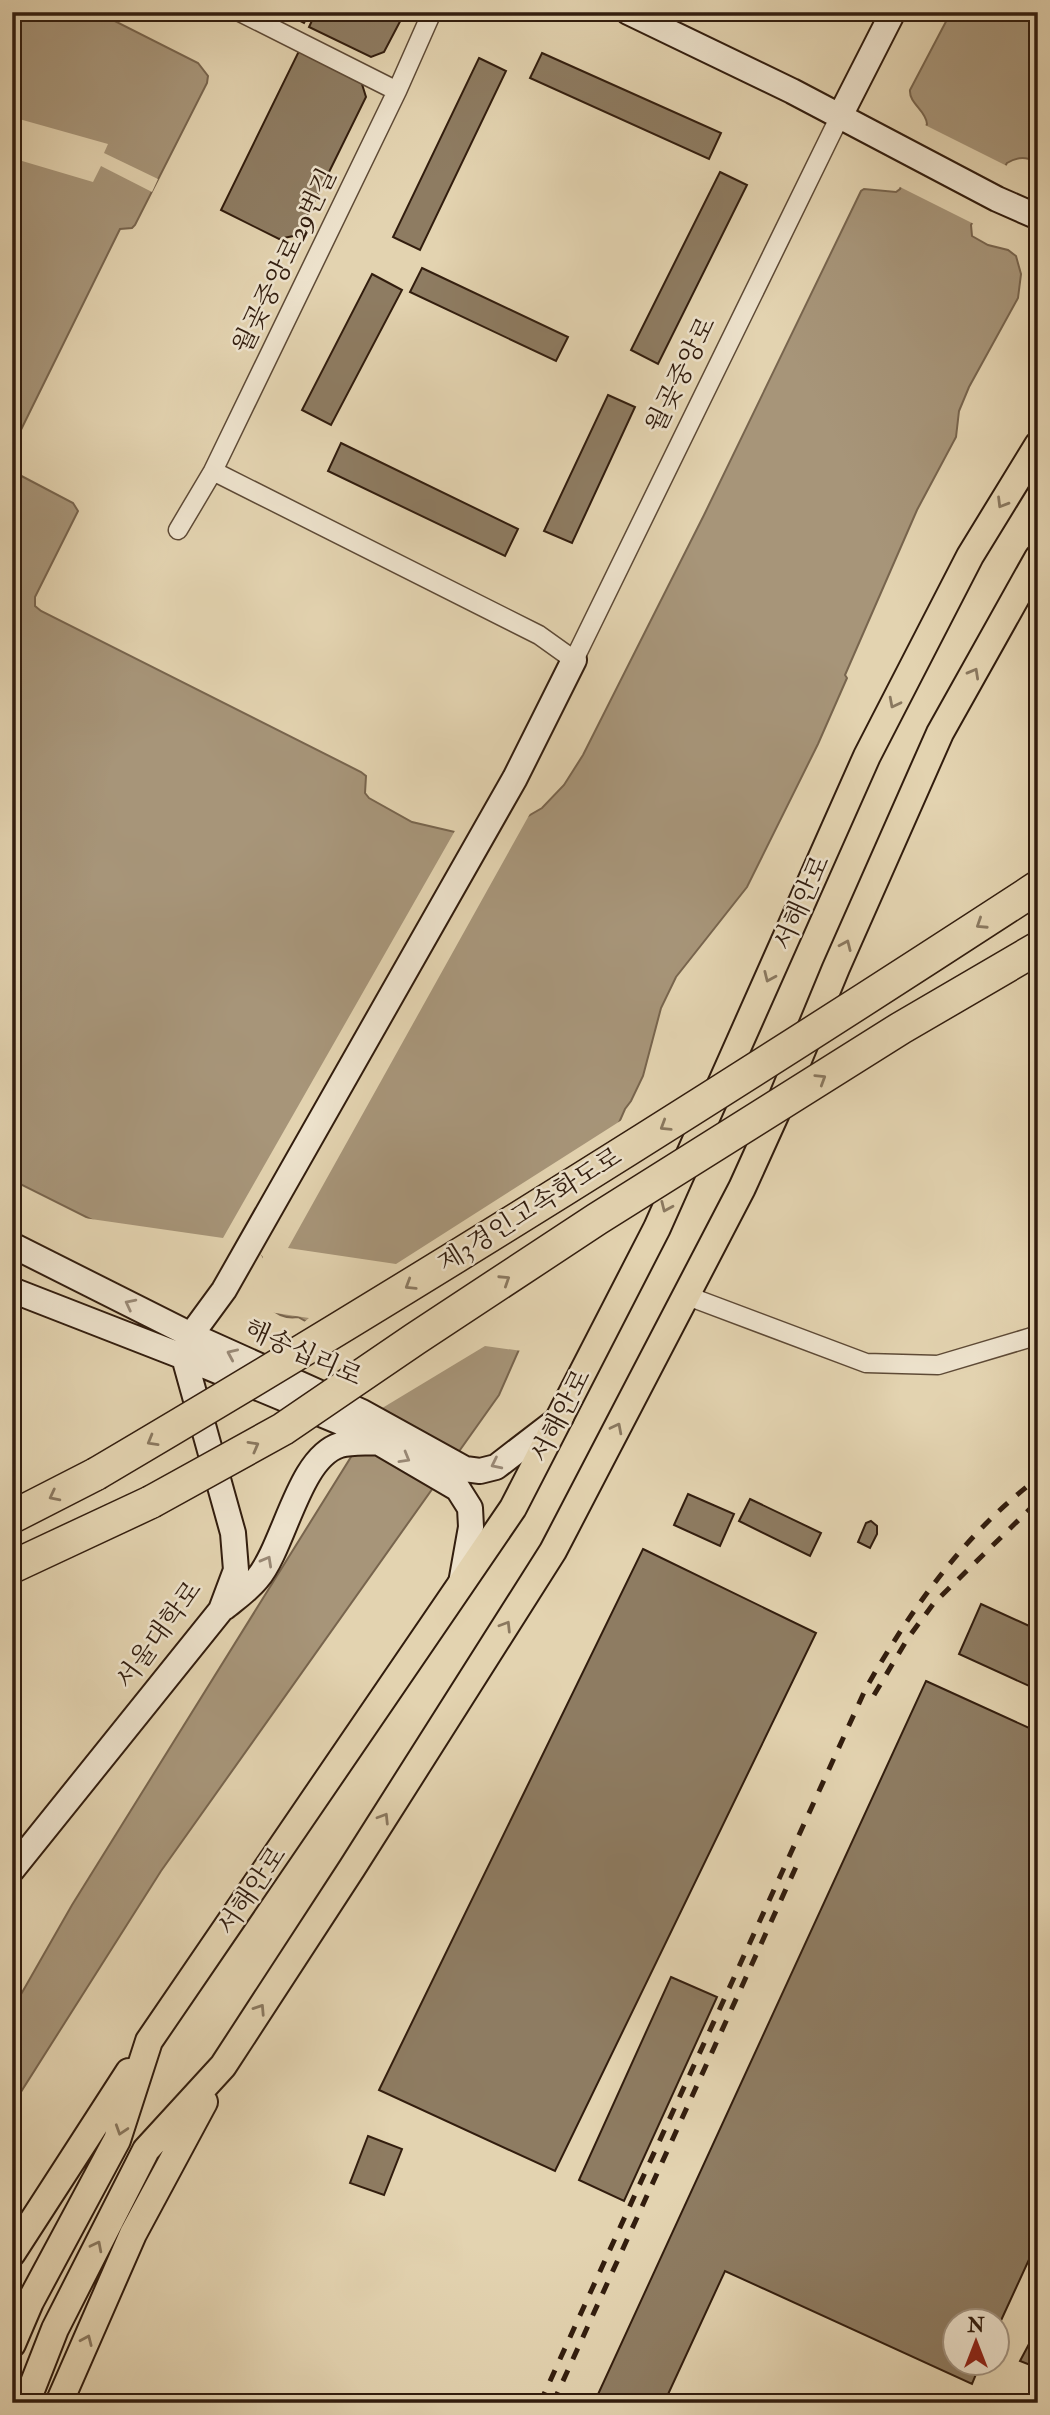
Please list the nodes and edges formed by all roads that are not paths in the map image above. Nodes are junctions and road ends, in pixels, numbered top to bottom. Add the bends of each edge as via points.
1 (240, 12) edge
2 (432, 12) edge
3 (628, 12) edge
4 (893, 12) edge
5 (397, 91) junction
6 (840, 116) junction
7 (1038, 217) edge
8 (1038, 445) edge
9 (213, 471) junction
10 (178, 530) dead end
11 (1038, 558) edge
12 (574, 660) junction
13 (1038, 887) edge
14 (1038, 948) edge
15 (12, 1245) edge
16 (12, 1290) edge
17 (685, 1295) junction
18 (1038, 1333) edge
19 (187, 1346) junction
20 (561, 1417) junction
21 (377, 1442) junction
22 (12, 1517) edge
23 (106, 1524) junction
24 (12, 1567) edge
25 (12, 1580) edge
26 (461, 1584) junction
27 (221, 1610) junction
28 (12, 1870) edge
29 (149, 2041) junction
30 (223, 2066) junction
31 (12, 2253) edge
32 (12, 2344) edge
33 (26, 2403) edge
34 (59, 2403) edge

1 - 5 street
2 - 5 street, 월곶중앙로29번길
3 - 6 main road
4 - 6 main road
5 - 9 street, 월곶중앙로29번길
6 - 7 main road
6 - 12 street, 월곶중앙로
8 -> 20 main road, 서해안로 via 970,556 867,756 657,1228
9 - 10 street, 월곶중앙로29번길
9 - 12 street via 539,635
17 -> 11 main road via 758,1153 940,733
12 - 19 main road via 516,778 224,1290
13 -> 22 highway, 제3경인고속화도로, bridge via 577,1182 248,1385
23 -> 14 highway, 제3경인고속화도로, bridge via 283,1429 597,1219 901,1028
19 -> 15 main road, 해송십리로
16 - 19 main road, 해송십리로
17 - 18 street via 866,1363 938,1365
30 -> 17 main road via 554,1551
20 -> 19 main road, 해송십리로 via 496,1467 466,1469 362,1412
19 - 21 main road, 해송십리로
19 - 27 main road, 서울대학로 via 233,1533 236,1570
20 - 26 main road, 서해안로 via 513,1508
21 -> 26 main road, 해송십리로 via 458,1489 471,1508
27 -> 21 main road via 257,1579 308,1472 321,1457 339,1446
23 - 24 highway, 제3경인고속화도로
23 - 25 highway
26 - 29 main road, 서해안로
27 - 28 main road, 서울대학로
29 - 31 main road
29 -> 32 main road, 서해안로 via 117,2140
33 -> 30 main road via 55,2329 146,2150
34 -> 30 main road via 133,2234

